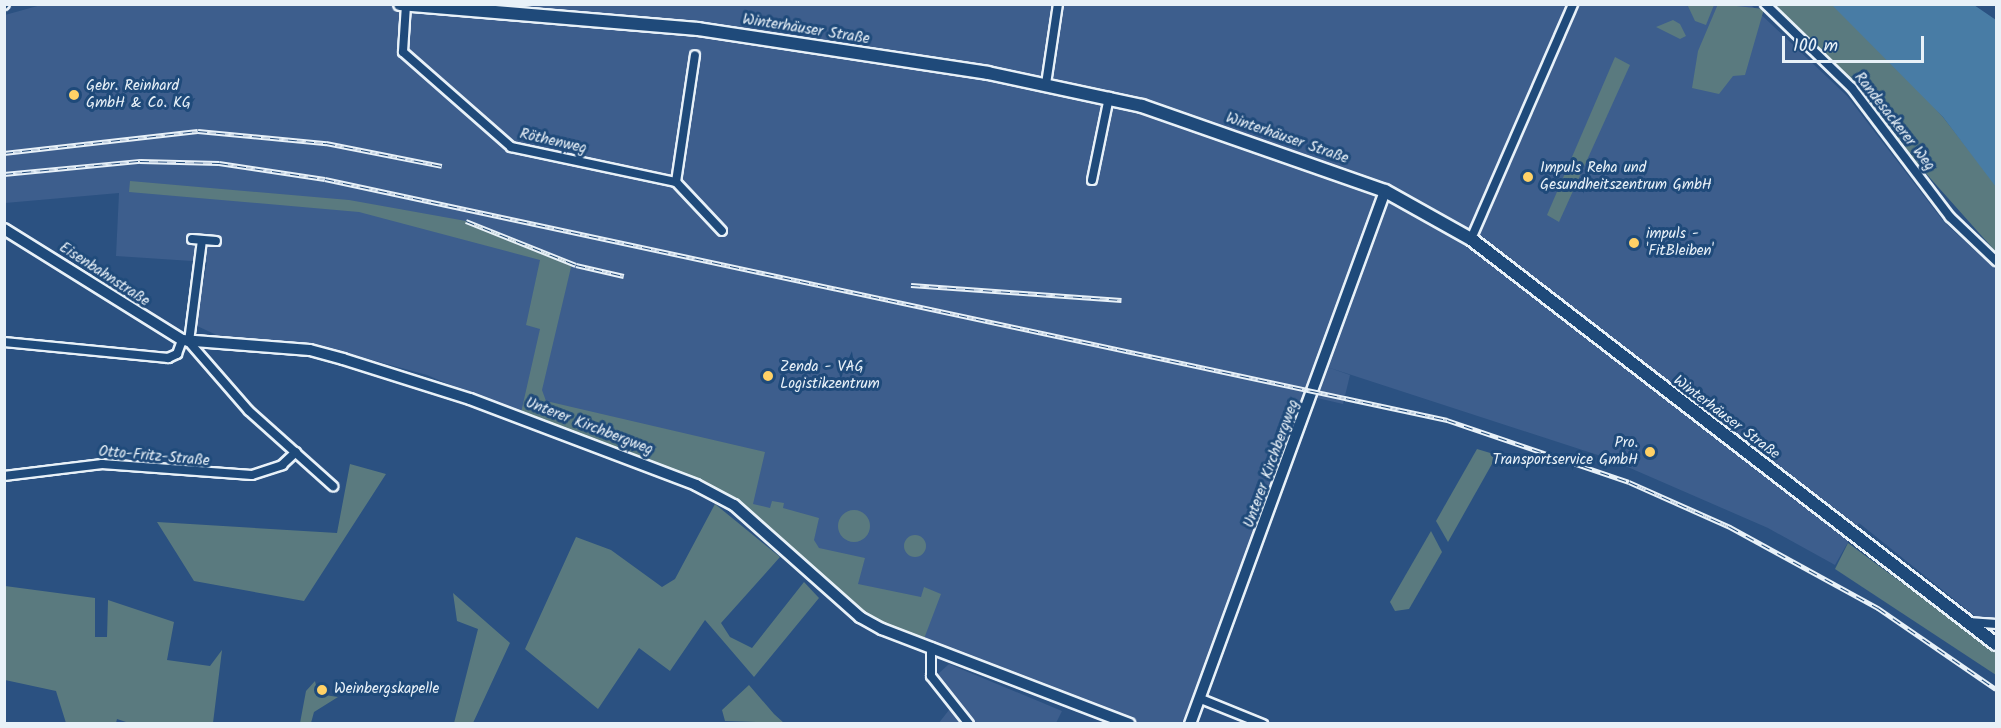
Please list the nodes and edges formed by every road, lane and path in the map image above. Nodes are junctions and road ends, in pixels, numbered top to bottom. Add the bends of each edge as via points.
1 (400, 4) edge
2 (1058, 4) edge
3 (1573, 4) edge
4 (1766, 4) edge
5 (406, 5) edge
6 (446, 6) edge
7 (488, 8) edge
8 (694, 56) dead end
9 (1046, 84) junction
10 (1109, 97) junction
11 (1092, 180) dead end
12 (676, 182) junction
13 (1385, 191) junction
14 (4, 229) edge
15 (722, 231) dead end
16 (192, 239) dead end
17 (1471, 239) junction
18 (202, 240) junction
19 (216, 241) dead end
20 (1996, 261) edge
21 (185, 341) junction
22 (4, 342) edge
23 (296, 452) junction
24 (4, 476) edge
25 (333, 486) dead end
26 (1963, 621) junction
27 (1996, 624) edge
28 (1996, 644) edge
29 (931, 647) junction
30 (1201, 699) junction
31 (969, 723) edge
32 (1129, 723) edge
33 (1190, 723) edge
34 (1263, 723) edge

1 - 5 main road, Winterhäuser Straße
2 - 9 street
3 - 17 street
4 - 20 street, Randesackerer Weg via 1852,88 1950,217
5 - 6 main road, Winterhäuser Straße
5 - 12 street, Röthenweg via 403,52 511,147
6 - 7 main road, Winterhäuser Straße
7 - 9 main road, Winterhäuser Straße via 698,28
8 - 12 street
9 - 10 main road, Winterhäuser Straße
10 - 11 street
10 - 13 main road, Winterhäuser Straße via 1266,146
12 - 15 street
13 - 17 main road, Winterhäuser Straße
13 - 30 street, Unterer Kirchbergweg
14 - 21 street, Eisenbahnstraße
16 - 18 street
17 - 26 main road, Winterhäuser Straße
18 - 19 street
18 - 21 street
21 - 22 street via 177,354 168,358
21 - 23 street, Eisenbahnstraße via 249,411
21 - 29 street, Unterer Kirchbergweg via 305,350 343,359 470,399 696,485 734,504 860,617
23 - 24 street, Otto-Fritz-Straße via 282,465 252,475 102,464
23 - 25 street, Eisenbahnstraße
26 - 27 street
26 - 28 main road, Winterhäuser Straße
29 - 31 street via 931,676
29 - 32 street, Unterer Kirchbergweg
30 - 33 street, Unterer Kirchbergweg
30 - 34 street

